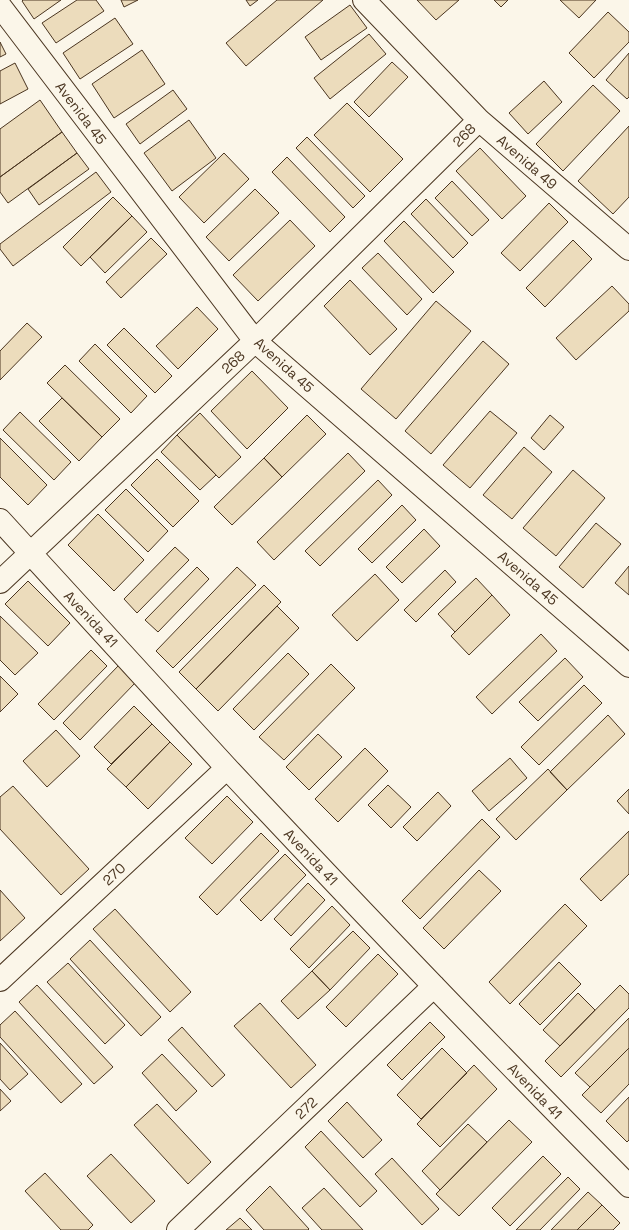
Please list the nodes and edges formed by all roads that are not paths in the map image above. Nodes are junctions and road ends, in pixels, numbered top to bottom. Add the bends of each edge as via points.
1 (364, 0) edge
2 (0, 6) edge
3 (479, 120) junction
4 (629, 249) edge
5 (255, 341) junction
6 (0, 520) edge
7 (31, 554) junction
8 (0, 582) edge
9 (629, 666) edge
10 (227, 768) junction
11 (0, 980) edge
12 (434, 986) junction
13 (629, 1186) edge
14 (178, 1230) edge

1 - 3 street, Avenida 49
2 - 5 street, Avenida 45
3 - 4 street, Avenida 49
3 - 5 street, 268
5 - 7 street, 268
5 - 9 street, Avenida 45
6 - 7 street, Avenida 41
7 - 8 street, 268
7 - 10 street, Avenida 41
10 - 11 street, 270
10 - 12 street, Avenida 41
12 - 13 street, Avenida 41
12 - 14 street, 272

